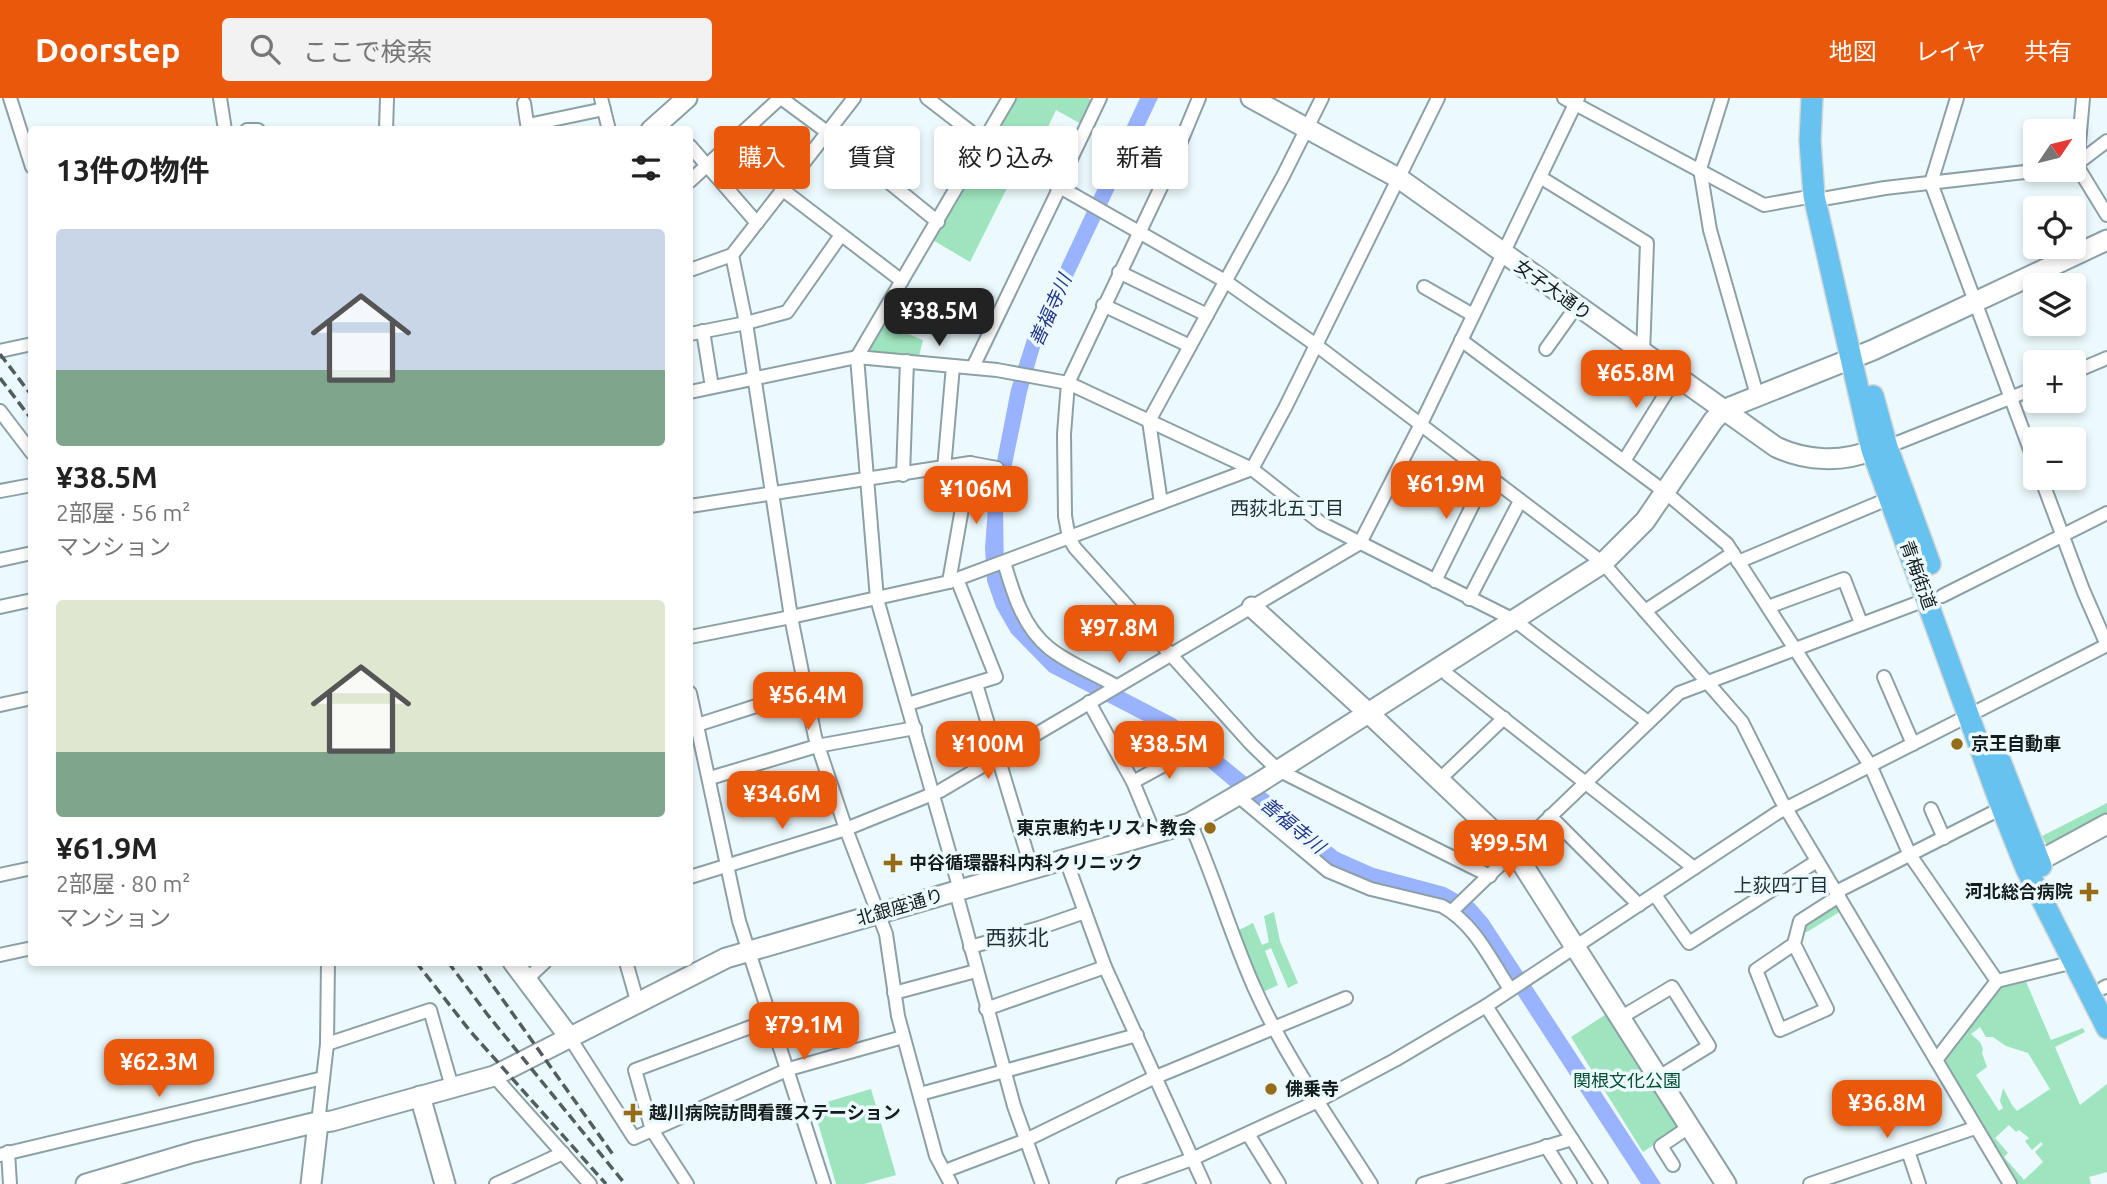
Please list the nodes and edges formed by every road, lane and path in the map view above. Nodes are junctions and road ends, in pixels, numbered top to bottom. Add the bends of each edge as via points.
1 (10, 98) edge
2 (220, 98) edge
3 (387, 98) edge
4 (687, 98) edge
5 (780, 98) edge
6 (854, 98) edge
7 (927, 98) edge
8 (1009, 98) edge
9 (1100, 98) edge
10 (1199, 98) edge
11 (1251, 98) edge
12 (1322, 98) edge
13 (1438, 98) edge
14 (1722, 98) edge
15 (1812, 98) edge
16 (1825, 98) edge
17 (1957, 98) edge
18 (2083, 98) edge
19 (1573, 100) edge
20 (524, 103) dead end
21 (602, 103) edge
22 (2081, 119) edge
23 (224, 126) edge
24 (386, 126) edge
25 (528, 126) edge
26 (531, 126) edge
27 (608, 126) edge
28 (663, 126) edge
29 (832, 126) edge
30 (963, 126) edge
31 (993, 126) edge
32 (1307, 128) junction
33 (824, 130) edge
34 (824, 136) edge
35 (2107, 141) edge
36 (1078, 144) edge
37 (693, 149) edge
38 (28, 154) edge
39 (2086, 157) edge
40 (707, 165) junction
41 (1700, 169) junction
42 (2023, 172) edge
43 (1540, 177) junction
44 (693, 178) edge
45 (1400, 179) junction
46 (2085, 182) edge
47 (1931, 183) junction
48 (897, 189) edge
49 (957, 189) edge
50 (1058, 189) edge
51 (1064, 189) edge
52 (783, 190) junction
53 (1821, 197) junction
54 (2107, 215) edge
55 (938, 222) junction
56 (757, 223) junction
57 (1138, 232) junction
58 (841, 235) junction
59 (2107, 240) edge
60 (1504, 254) junction
61 (732, 255) junction
62 (693, 269) edge
63 (1119, 272) junction
64 (902, 281) junction
65 (1225, 281) junction
66 (1424, 287) dead end
67 (1975, 303) junction
68 (1103, 306) junction
69 (1576, 307) junction
70 (1207, 315) junction
71 (1473, 315) junction
72 (746, 323) junction
73 (696, 333) edge
74 (1461, 340) junction
75 (28, 345) edge
76 (1316, 345) junction
77 (1190, 346) junction
78 (1546, 349) dead end
79 (0, 351) edge
80 (1643, 354) junction
81 (858, 357) junction
82 (1856, 357) junction
83 (2107, 358) edge
84 (907, 362) junction
85 (953, 366) junction
86 (973, 367) junction
87 (2086, 367) edge
88 (1676, 377) junction
89 (753, 379) junction
90 (1068, 383) junction
91 (712, 387) junction
92 (693, 391) edge
93 (2023, 393) edge
94 (1756, 395) junction
95 (2011, 398) junction
96 (1723, 410) junction
97 (0, 411) edge
98 (1149, 421) junction
99 (1420, 426) junction
100 (2023, 430) edge
101 (28, 448) edge
102 (1880, 449) junction
103 (1624, 461) junction
104 (970, 463) junction
105 (997, 468) dead end
106 (944, 469) junction
107 (1252, 469) junction
108 (903, 475) junction
109 (1487, 476) junction
110 (867, 480) junction
111 (28, 486) edge
112 (2046, 490) edge
113 (0, 491) edge
114 (1665, 492) junction
115 (772, 495) junction
116 (1889, 498) junction
117 (1520, 501) junction
118 (1161, 503) junction
119 (693, 506) edge
120 (2107, 513) edge
121 (2063, 535) junction
122 (1069, 538) junction
123 (1360, 543) junction
124 (28, 554) edge
125 (1735, 558) junction
126 (0, 560) edge
127 (1603, 563) junction
128 (997, 564) junction
129 (953, 580) junction
130 (1435, 581) junction
131 (1935, 598) junction
132 (877, 599) junction
133 (1469, 599) junction
134 (28, 601) edge
135 (0, 607) edge
136 (1252, 607) junction
137 (1768, 607) junction
138 (1645, 611) junction
139 (792, 617) junction
140 (1514, 620) junction
141 (1861, 624) junction
142 (693, 636) edge
143 (2107, 645) edge
144 (1795, 649) junction
145 (1171, 654) junction
146 (1441, 667) junction
147 (1884, 677) dead end
148 (1705, 682) junction
149 (976, 684) junction
150 (1114, 687) junction
151 (806, 690) junction
152 (28, 699) edge
153 (1093, 700) junction
154 (908, 704) junction
155 (0, 705) edge
156 (1368, 713) junction
157 (1975, 713) junction
158 (1504, 718) junction
159 (1648, 722) junction
160 (915, 728) junction
161 (695, 729) edge
162 (1913, 744) junction
163 (817, 746) junction
164 (1188, 752) dead end
165 (999, 757) junction
166 (705, 759) junction
167 (693, 761) edge
168 (1870, 765) junction
169 (1278, 771) junction
170 (710, 778) junction
171 (1440, 779) junction
172 (1133, 782) junction
173 (1585, 782) junction
174 (932, 795) junction
175 (1239, 795) junction
176 (2001, 808) junction
177 (1786, 809) junction
178 (1931, 809) dead end
179 (1550, 816) junction
180 (1190, 823) junction
181 (2107, 824) edge
182 (846, 829) junction
183 (1156, 835) junction
184 (1944, 838) junction
185 (1514, 851) junction
186 (1910, 855) junction
187 (1066, 860) junction
188 (2039, 860) junction
189 (1816, 861) junction
190 (728, 865) junction
191 (1695, 868) junction
192 (28, 869) edge
193 (1032, 870) junction
194 (0, 875) edge
195 (693, 876) edge
196 (1490, 876) junction
197 (958, 891) junction
198 (1838, 894) junction
199 (1655, 895) junction
200 (1639, 905) junction
201 (1453, 910) junction
202 (1085, 912) junction
203 (879, 913) junction
204 (1794, 944) junction
205 (970, 947) junction
206 (1575, 947) junction
207 (28, 949) edge
208 (748, 950) junction
209 (0, 955) edge
210 (2074, 962) junction
211 (328, 966) edge
212 (516, 966) edge
213 (541, 966) edge
214 (627, 966) edge
215 (1105, 967) junction
216 (976, 971) junction
217 (526, 979) junction
218 (1997, 981) junction
219 (1512, 988) junction
220 (2106, 990) edge
221 (894, 993) junction
222 (1346, 998) dead end
223 (638, 1004) junction
224 (1486, 1006) junction
225 (986, 1009) junction
226 (1620, 1018) junction
227 (772, 1019) junction
228 (1276, 1028) junction
229 (2107, 1028) edge
230 (1137, 1035) junction
231 (903, 1037) junction
232 (570, 1038) junction
233 (327, 1044) junction
234 (1936, 1060) junction
235 (789, 1069) junction
236 (1004, 1070) junction
237 (494, 1076) junction
238 (1155, 1077) junction
239 (1657, 1078) junction
240 (323, 1080) junction
241 (452, 1087) junction
242 (920, 1094) junction
243 (420, 1096) junction
244 (1318, 1101) junction
245 (318, 1123) junction
246 (1689, 1127) junction
247 (1975, 1128) junction
248 (652, 1130) junction
249 (1248, 1134) junction
250 (1572, 1139) junction
251 (1026, 1140) junction
252 (1546, 1146) junction
253 (1908, 1151) junction
254 (4, 1153) edge
255 (563, 1153) junction
256 (1192, 1159) junction
257 (1673, 1165) dead end
258 (944, 1171) junction
259 (9, 1184) edge
260 (86, 1184) edge
261 (311, 1184) edge
262 (445, 1184) edge
263 (496, 1184) edge
264 (590, 1184) edge
265 (687, 1184) edge
266 (824, 1184) edge
267 (951, 1184) edge
268 (1042, 1184) edge
269 (1123, 1184) edge
270 (1204, 1184) edge
271 (1279, 1184) edge
272 (1371, 1184) edge
273 (1423, 1184) edge
274 (1570, 1184) edge
275 (1601, 1184) edge
276 (1726, 1184) edge
277 (1810, 1184) edge
278 (1919, 1184) edge
279 (2010, 1184) edge

1 - 38 street
2 - 23 street
3 - 24 street
4 - 28 street
5 - 33 street
5 - 40 street
6 - 29 street
7 - 30 street
8 - 31 street
9 - 36 street
10 - 57 street
11 - 32 street, 女子大通り
12 - 32 street
13 - 45 street
14 - 41 street
15 - 53 main road, 青梅街道 via 1810,141
16 - 53 main road, 青梅街道
17 - 47 street
18 - 22 street
19 - 41 street
19 - 43 street
20 - 25 street
21 - 26 street
21 - 27 street
32 - 45 street, 女子大通り
32 - 65 street
34 - 52 street
35 - 39 street
37 - 40 street
40 - 44 street
40 - 56 street
41 - 53 street via 1764,205
41 - 94 street via 1710,230
42 - 47 street
43 - 60 street
43 - 80 street via 1647,243
45 - 60 street, 女子大通り
45 - 76 street
46 - 54 street
47 - 53 street
47 - 67 street
48 - 55 street
49 - 55 street
50 - 86 street
51 - 57 street
52 - 56 street
52 - 58 street
53 - 82 main road, 青梅街道
55 - 64 street
56 - 61 street
57 - 63 street
57 - 65 street
58 - 64 street
58 - 72 street via 787,312
59 - 67 street
60 - 69 street, 女子大通り
60 - 71 street
61 - 62 street
61 - 72 street
63 - 68 street
63 - 70 street
64 - 81 street
65 - 70 street
65 - 76 street
66 - 71 street
67 - 82 street
67 - 95 street
68 - 77 street
68 - 90 street
69 - 78 street
69 - 80 street, 女子大通り
70 - 77 street
71 - 74 street
72 - 73 street
72 - 89 street
73 - 91 street
74 - 99 street
74 - 103 street
75 - 79 street
76 - 99 street
76 - 107 street
77 - 98 street
80 - 88 street, 女子大通り
81 - 84 street
81 - 89 street
81 - 110 street
82 - 94 street
82 - 102 main road, 青梅街道
83 - 87 street
84 - 85 street
84 - 108 street
85 - 86 street
85 - 106 street
86 - 90 street
88 - 96 street, 女子大通り
88 - 103 street
89 - 91 street
89 - 115 street
90 - 98 street
90 - 122 street via 1064,434
91 - 92 street
93 - 95 street
94 - 96 street
95 - 100 street
95 - 102 street
96 - 102 street, 女子大通り via 1776,447 1800,456 1848,457
96 - 114 street, 北銀座通り
97 - 101 street
98 - 107 street
98 - 118 street
99 - 109 street
99 - 123 street
102 - 116 main road, 青梅街道
102 - 131 main road, 青梅街道
103 - 114 street
104 - 105 street
104 - 106 street
104 - 129 street
106 - 108 street
107 - 118 street
107 - 123 street via 1321,523
108 - 110 street
109 - 117 street
109 - 130 street
110 - 115 street
110 - 132 street
111 - 113 street
112 - 121 street
114 - 125 street via 1727,544
114 - 127 street, 北銀座通り via 1636,531
115 - 119 street
115 - 139 street
116 - 125 street
116 - 131 main road, 青梅街道
117 - 127 street
117 - 133 street
118 - 122 street
120 - 121 street
121 - 131 street
121 - 143 street
122 - 128 street
122 - 145 street
123 - 130 street
123 - 136 street
124 - 126 street
125 - 137 street
125 - 138 street
127 - 138 street
127 - 140 street, 北銀座通り
128 - 129 street
128 - 150 street via 1025,620 1049,648
129 - 132 street
129 - 149 street via 996,677
130 - 133 street
131 - 141 street
131 - 157 main road, 青梅街道
132 - 139 street
132 - 154 street
133 - 140 street
134 - 135 street
136 - 145 street
136 - 156 street
137 - 141 street via 1844,579
137 - 144 street
138 - 148 street
139 - 142 street
139 - 151 street
140 - 146 street, 北銀座通り
140 - 159 street
141 - 144 street
143 - 157 street
144 - 148 street
144 - 168 street
145 - 150 street
145 - 169 street
146 - 156 street, 北銀座通り
146 - 158 street
147 - 162 street
148 - 159 street via 1679,693
148 - 177 street via 1742,722
149 - 154 street
149 - 165 street
150 - 153 street
151 - 161 street
151 - 163 street
152 - 155 street
153 - 165 street
153 - 172 street
154 - 160 street
156 - 169 street, 北銀座通り
156 - 171 street
157 - 162 street
157 - 176 main road, 青梅街道
157 - 188 main road, 青梅街道
158 - 171 street
158 - 173 street
159 - 173 street
160 - 163 street
160 - 174 street
161 - 166 street
162 - 168 street
163 - 170 street
163 - 182 street
164 - 172 street
165 - 174 street
165 - 193 street
166 - 167 street
166 - 170 street
168 - 177 street
168 - 186 street
169 - 175 street, 北銀座通り
169 - 196 street
170 - 190 street
171 - 185 street
172 - 183 street
173 - 179 street
173 - 191 street
174 - 182 street
174 - 197 street
175 - 180 street, 北銀座通り
175 - 201 street via 1328,871 1371,890
176 - 184 street
176 - 210 main road, 青梅街道
177 - 189 street
177 - 191 street
178 - 184 street
179 - 185 street
179 - 200 street
180 - 183 street, 北銀座通り
180 - 228 street via 1253,985
181 - 188 street
182 - 190 street
182 - 203 street
183 - 187 street, 北銀座通り
184 - 186 street
185 - 196 street
185 - 206 street
186 - 198 street
186 - 218 street
187 - 193 street, 北銀座通り
187 - 202 street
188 - 220 main road, 青梅街道
189 - 198 street
189 - 199 street via 1689,943
190 - 195 street
190 - 208 street
191 - 199 street
192 - 194 street
193 - 197 street, 北銀座通り
196 - 201 street
197 - 203 street, 北銀座通り
197 - 205 street
198 - 204 street via 1800,921
198 - 234 street
199 - 200 street
200 - 206 street
201 - 219 street
202 - 205 street
202 - 215 street
203 - 208 street, 北銀座通り
203 - 221 street via 887,934
204 - 204 street via 1756,970 1780,1030 1827,1009
205 - 216 street
206 - 219 street
206 - 226 street
207 - 209 street
208 - 223 street, 北銀座通り
208 - 227 street
210 - 218 street
210 - 229 main road, 青梅街道
211 - 233 street
212 - 217 street
213 - 217 street
214 - 223 street
215 - 225 street
215 - 230 street
216 - 221 street
216 - 225 street
217 - 232 street
218 - 234 street
219 - 224 street
221 - 231 street
222 - 228 street
223 - 232 street, 北銀座通り
224 - 244 street
224 - 250 street
225 - 236 street
226 - 239 street
226 - 239 street via 1672,988 1709,1046
227 - 235 street
227 - 248 street via 635,1070
228 - 238 street
228 - 244 street
230 - 236 street
230 - 238 street
231 - 235 street
231 - 242 street
232 - 237 street, 北銀座通り
232 - 248 street via 631,1136
233 - 240 street
233 - 241 street via 430,1010
234 - 247 street
235 - 248 street
235 - 266 street
236 - 242 street
236 - 251 street
237 - 241 street, 北銀座通り
237 - 255 street
238 - 251 street
238 - 256 street
239 - 246 street
240 - 245 street
240 - 254 street
241 - 243 street, 北銀座通り
242 - 258 street
243 - 245 street, 北銀座通り
243 - 262 street
244 - 249 street
244 - 272 street
245 - 260 street, 北銀座通り
245 - 261 street
246 - 257 street via 1661,1146
246 - 276 street
247 - 253 street
247 - 279 street
248 - 265 street
249 - 256 street
249 - 271 street
250 - 252 street
250 - 275 street
251 - 258 street
251 - 268 street
252 - 273 street
252 - 274 street
253 - 277 street
253 - 278 street
254 - 259 street
255 - 263 street
255 - 264 street
256 - 269 street
256 - 270 street
258 - 267 street

